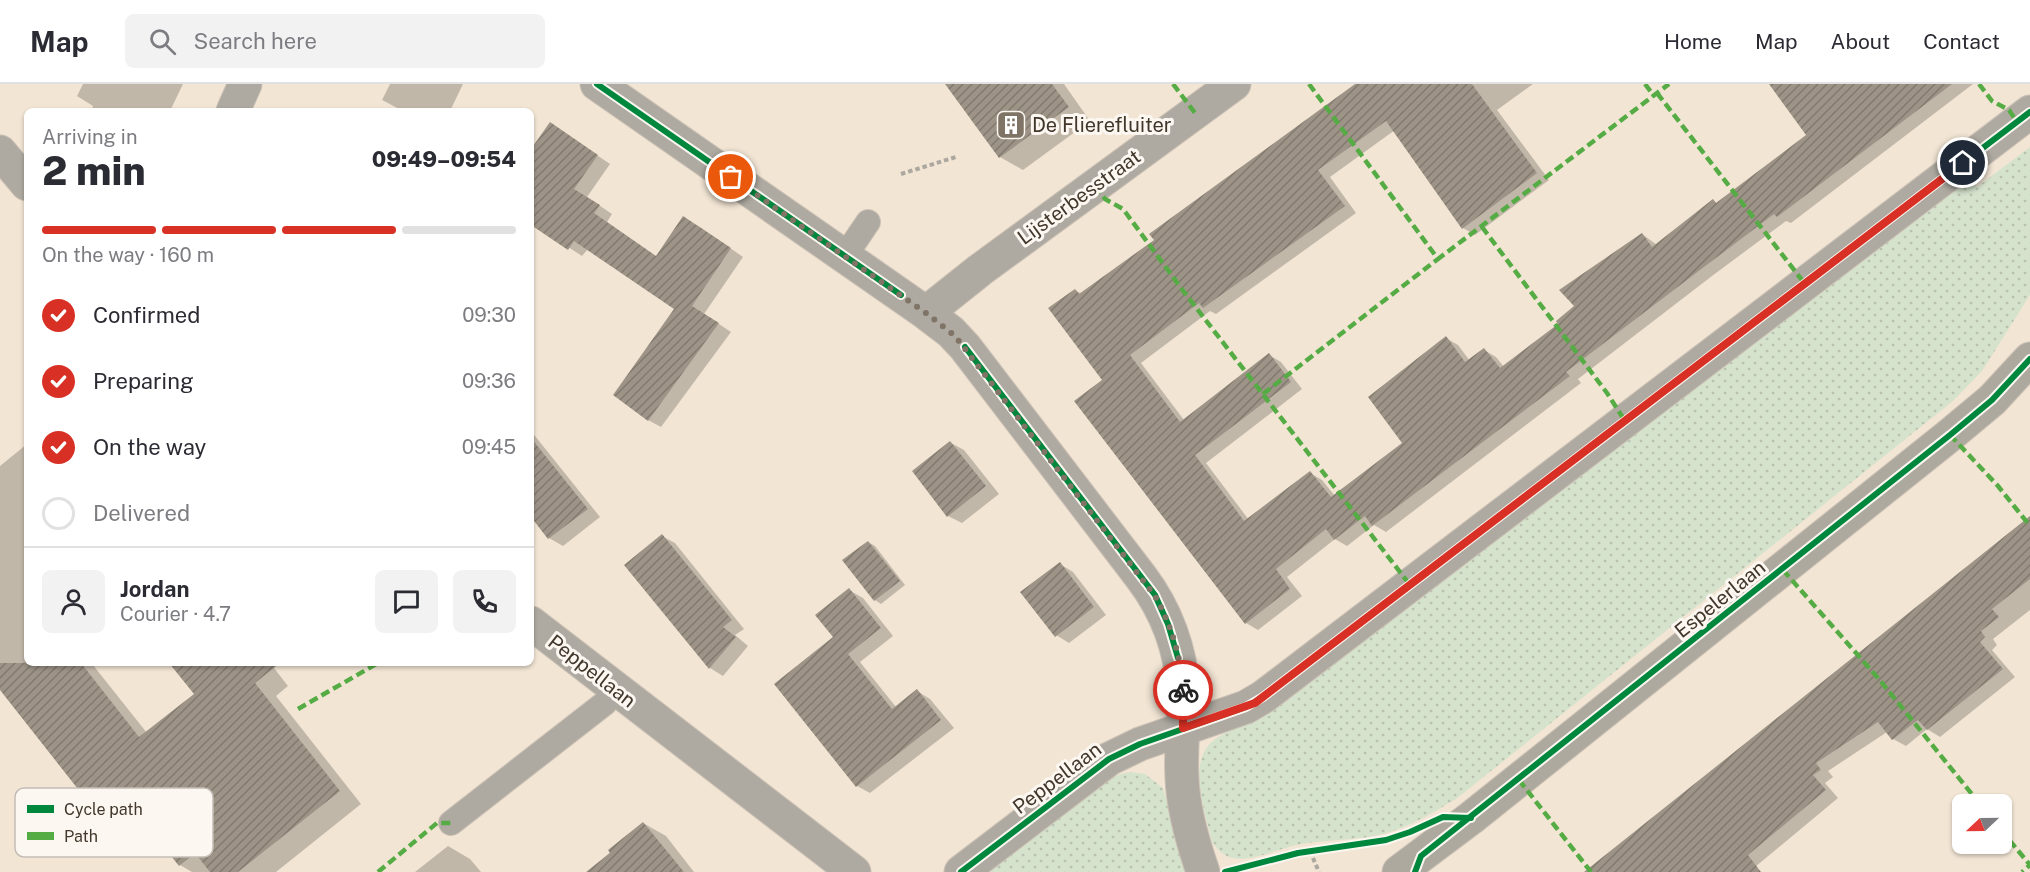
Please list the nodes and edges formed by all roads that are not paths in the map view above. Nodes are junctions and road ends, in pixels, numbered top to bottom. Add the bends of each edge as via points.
1 (245, 84) edge
2 (1234, 84) edge
3 (603, 86) edge
4 (234, 108) edge
5 (2030, 112) edge
6 (0, 152) edge
7 (24, 180) edge
8 (868, 222) dead end
9 (845, 256) junction
10 (926, 313) junction
11 (2030, 359) edge
12 (534, 625) edge
13 (616, 689) junction
14 (1183, 728) junction
15 (451, 823) dead end
16 (841, 868) edge
17 (961, 872) edge
18 (1203, 872) edge
19 (1399, 872) edge

1 - 4 street
2 - 10 street, Lijsterbesstraat
3 - 9 street
5 - 14 street via 1263,697 1246,707
6 - 7 street
8 - 9 lane
9 - 10 street
10 - 14 street via 965,347 1155,596 1168,624 1180,669
11 - 19 main road, Espelerlaan via 1992,400 1950,435
12 - 13 street, Peppellaan
13 - 15 lane via 605,703
13 - 16 street, Peppellaan
14 - 17 street, Peppellaan via 1109,759
14 - 18 street via 1183,795

